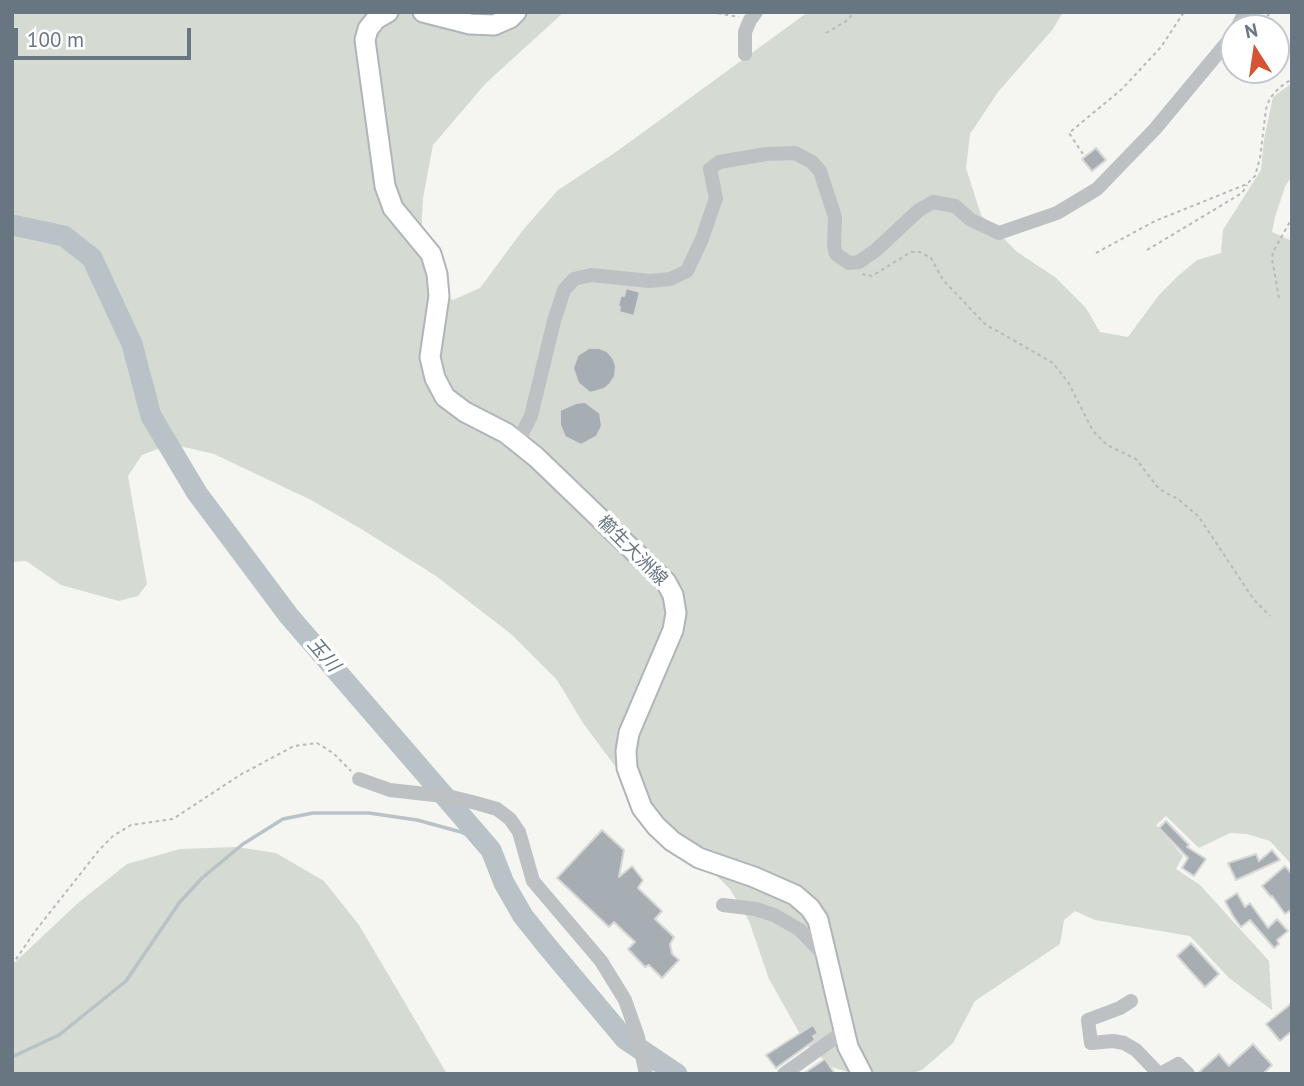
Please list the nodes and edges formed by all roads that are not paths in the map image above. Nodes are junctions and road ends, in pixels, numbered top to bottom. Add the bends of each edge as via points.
1 (388, 12) edge
2 (423, 12) edge
3 (516, 12) edge
4 (753, 16) edge
5 (1220, 51) edge
6 (745, 54) dead end
7 (518, 441) junction
8 (359, 779) road end
9 (723, 905) dead end
10 (827, 957) junction
11 (1131, 1001) dead end
12 (843, 1032) junction
13 (646, 1074) edge
14 (784, 1074) edge
15 (862, 1074) edge
16 (1159, 1074) edge
17 (1188, 1074) edge

1 - 7 main road, 櫛生大洲線 via 376,19 365,40 385,186 393,208 431,254 438,274 430,358 435,377 445,397
2 - 3 main road via 494,25
4 - 6 street via 744,32
5 - 7 street via 1155,130 1097,189 1057,213 999,233 971,220 955,206 933,202 859,262 844,261 836,254 835,217 820,171 812,162 795,153 719,162 710,169 716,198 687,271 650,281 591,275 574,279 564,290 531,416
7 - 10 main road, 櫛生大洲線 via 632,548 673,595 673,630 629,733 626,751 627,768 642,808 672,841 699,858 795,895 818,920
8 - 13 street via 390,790 476,803 497,809 510,819 519,831 533,881 601,961 625,1000
9 - 10 street via 774,915 800,930
10 - 12 main road, 櫛生大洲線
11 - 16 street via 1088,1020 1091,1043 1124,1043
12 - 14 street
12 - 15 main road, 櫛生大洲線
16 - 17 street via 1178,1064

